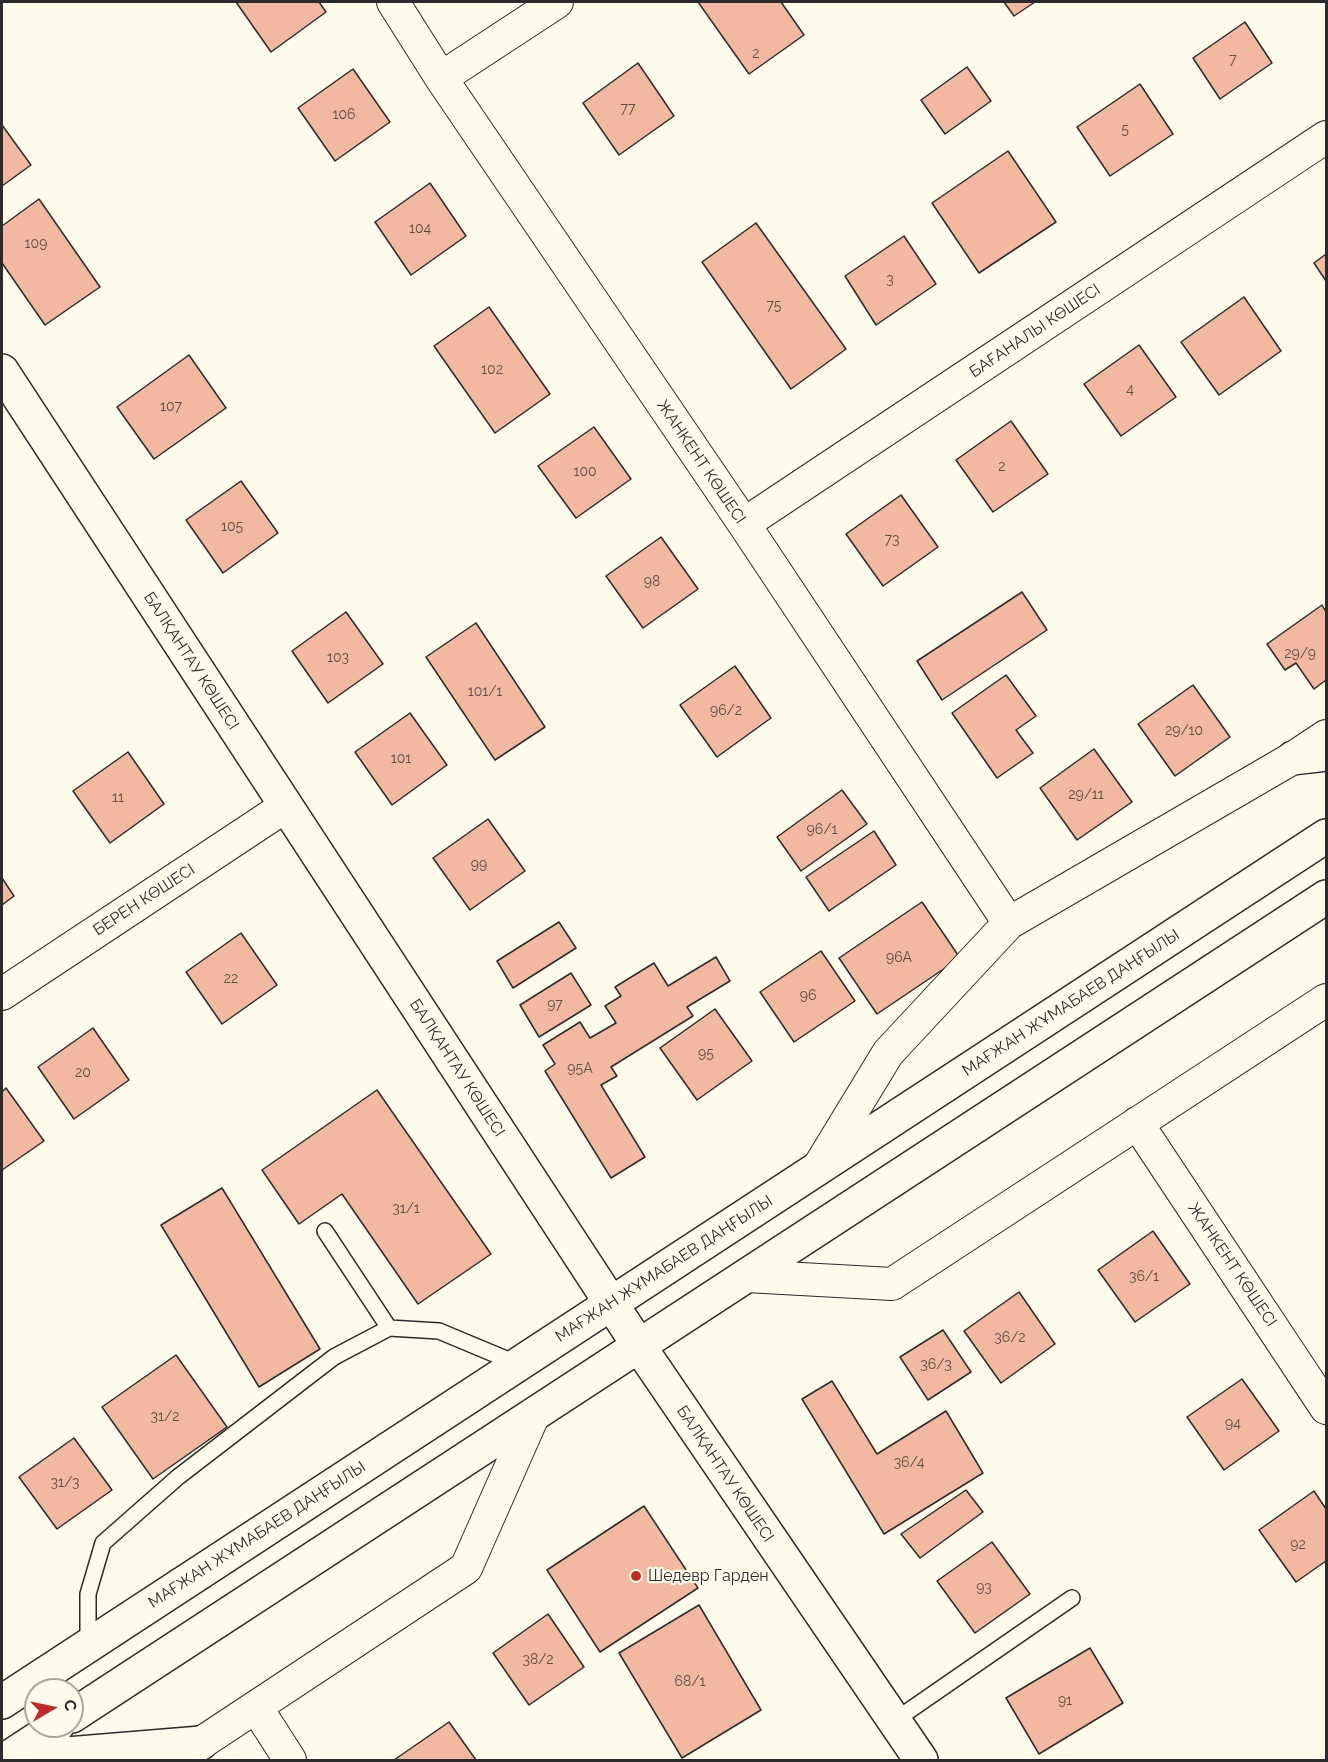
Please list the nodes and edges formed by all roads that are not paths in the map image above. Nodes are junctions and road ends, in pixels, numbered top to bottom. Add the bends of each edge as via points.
1 (393, 2) edge
2 (557, 2) edge
3 (441, 78) junction
4 (1326, 137) edge
5 (6, 385) edge
6 (744, 524) junction
7 (1326, 736) edge
8 (1326, 754) edge
9 (1293, 758) junction
10 (286, 806) junction
11 (1326, 836) edge
12 (1326, 897) edge
13 (1009, 923) junction
14 (2, 994) edge
15 (1326, 1000) edge
16 (1137, 1123) junction
17 (818, 1168) junction
18 (325, 1231) dead end
19 (746, 1276) junction
20 (611, 1303) junction
21 (389, 1328) junction
22 (639, 1346) junction
23 (518, 1364) junction
24 (1326, 1408) edge
25 (534, 1414) junction
26 (1072, 1598) dead end
27 (88, 1645) junction
28 (2, 1702) edge
29 (256, 1707) junction
30 (84, 1708) edge
31 (894, 1721) junction
32 (39, 1738) edge
33 (201, 1743) junction
34 (5, 1760) edge
35 (175, 1761) edge
36 (290, 1761) edge
37 (921, 1761) edge

1 - 3 street, ЖАНКЕНТ КӨШЕСІ
2 - 3 street
3 - 6 street, ЖАНКЕНТ КӨШЕСІ
4 - 6 street, БАҒАНАЛЫ КӨШЕСІ
5 - 10 main road, БАЛҚАНТАУ КӨШЕСІ
6 - 13 street, ЖАНКЕНТ КӨШЕСІ
7 - 9 street
8 - 9 main road
9 - 13 street
10 - 14 street, БЕРЕН КӨШЕСІ
10 - 20 main road, БАЛҚАНТАУ КӨШЕСІ
11 - 17 main road, МАҒЖАН ЖҰМАБАЕВ ДАҢҒЫЛЫ
12 - 19 main road
13 - 17 street via 888,1053
15 - 16 street
16 - 19 street via 892,1284
16 - 24 street, ЖАНКЕНТ КӨШЕСІ
17 - 20 main road, МАҒЖАН ЖҰМАБАЕВ ДАҢҒЫЛЫ
18 - 21 lane
19 - 22 main road
20 - 22 main road, БАЛҚАНТАУ КӨШЕСІ
20 - 23 main road, МАҒЖАН ЖҰМАБАЕВ ДАҢҒЫЛЫ
21 - 23 lane via 439,1331
21 - 27 lane via 334,1357 178,1477 103,1543 88,1594
22 - 25 main road
22 - 31 main road, БАЛҚАНТАУ КӨШЕСІ
23 - 27 main road, МАҒЖАН ЖҰМАБАЕВ ДАҢҒЫЛЫ
25 - 29 street via 466,1568
25 - 30 main road
26 - 31 lane
27 - 28 main road, МАҒЖАН ЖҰМАБАЕВ ДАҢҒЫЛЫ
29 - 33 street
29 - 36 street
31 - 37 main road, БАЛҚАНТАУ КӨШЕСІ
32 - 34 main road
33 - 34 main road
33 - 35 street

